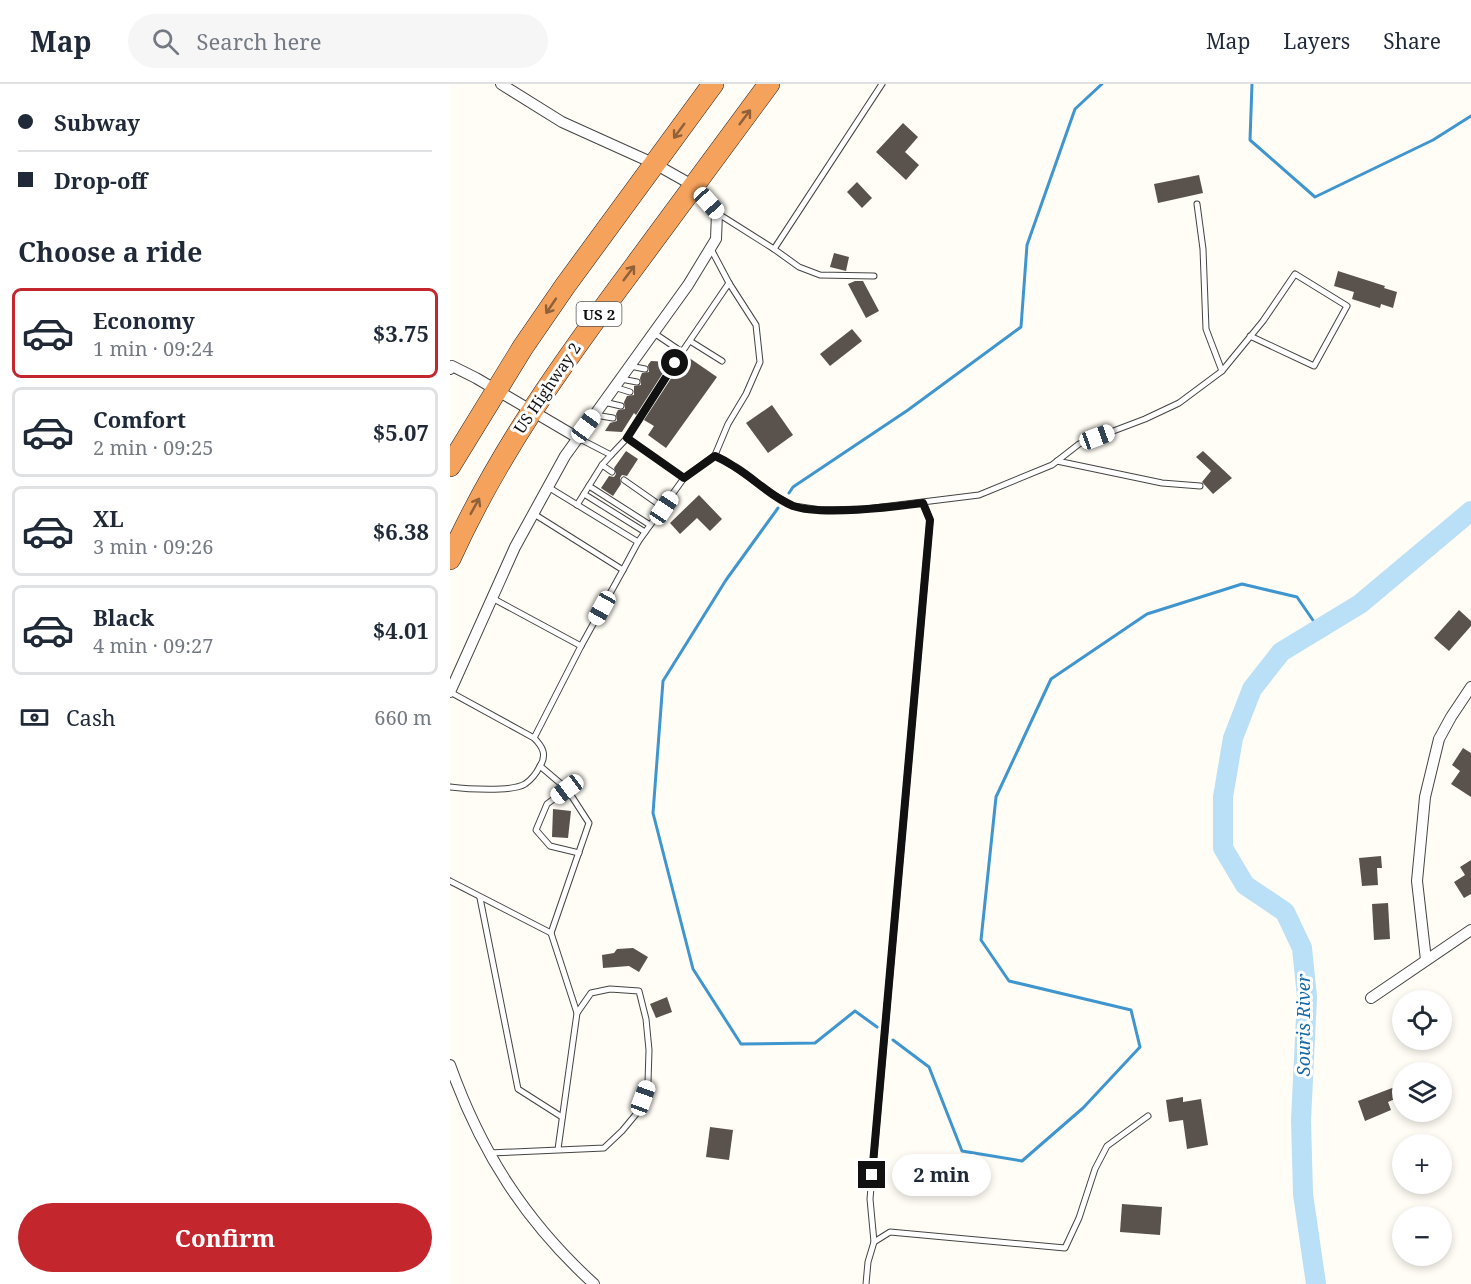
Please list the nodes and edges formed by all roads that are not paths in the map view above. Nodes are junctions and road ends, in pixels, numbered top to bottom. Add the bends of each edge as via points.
1 (501, 84) edge
2 (713, 84) edge
3 (770, 84) edge
4 (882, 84) edge
5 (655, 164) junction
6 (694, 186) junction
7 (1197, 204) dead end
8 (717, 213) junction
9 (711, 248) junction
10 (774, 249) junction
11 (874, 276) dead end
12 (729, 283) junction
13 (654, 333) junction
14 (1250, 336) junction
15 (690, 341) junction
16 (682, 352) junction
17 (722, 361) dead end
18 (630, 366) junction
19 (450, 369) edge
20 (645, 369) dead end
21 (1222, 371) junction
22 (637, 382) dead end
23 (617, 383) junction
24 (497, 391) junction
25 (630, 392) dead end
26 (604, 402) junction
27 (621, 406) dead end
28 (638, 409) dead end
29 (645, 410) junction
30 (531, 412) junction
31 (595, 415) junction
32 (613, 418) dead end
33 (629, 421) dead end
34 (637, 423) junction
35 (578, 438) junction
36 (627, 438) junction
37 (611, 455) junction
38 (715, 456) junction
39 (1056, 461) junction
40 (602, 465) junction
41 (450, 466) edge
42 (612, 472) dead end
43 (684, 478) junction
44 (624, 480) dead end
45 (589, 486) junction
46 (1200, 486) dead end
47 (548, 487) junction
48 (584, 494) junction
49 (923, 503) junction
50 (577, 505) junction
51 (664, 508) junction
52 (534, 514) junction
53 (650, 525) junction
54 (645, 532) junction
55 (638, 542) junction
56 (450, 559) edge
57 (623, 570) junction
58 (492, 598) junction
59 (581, 646) junction
60 (1471, 687) edge
61 (450, 692) edge
62 (534, 738) junction
63 (540, 766) junction
64 (450, 788) edge
65 (567, 789) junction
66 (579, 853) junction
67 (450, 881) edge
68 (480, 898) junction
69 (1471, 930) edge
70 (551, 933) junction
71 (1426, 960) junction
72 (1371, 998) dead end
73 (577, 1013) junction
74 (450, 1065) edge
75 (1148, 1116) dead end
76 (562, 1117) junction
77 (558, 1149) junction
78 (490, 1153) junction
79 (874, 1242) junction
80 (594, 1284) edge
81 (866, 1284) edge

1 - 5 street via 562,123
2 -> 5 highway, US 2
6 -> 3 highway, US Highway 2 / US 2
4 - 10 lane
5 - 6 street
5 -> 24 highway, US 2 via 565,286
6 - 8 street
30 -> 6 highway, US Highway 2 / US 2 via 562,363
7 - 21 lane via 1206,329
8 - 9 street via 716,239
8 - 10 lane
9 - 12 lane
9 - 13 street
10 - 11 lane via 799,267 820,275
12 - 15 lane
12 - 38 lane via 756,325 760,362
13 - 16 lane
13 - 18 street
14 - 14 lane via 1314,366 1347,306 1295,274
14 - 21 lane
15 - 16 lane
15 - 17 lane
16 - 29 lane via 664,374
18 - 20 lane
18 - 23 street
19 - 24 street via 452,366
21 - 39 lane via 1179,403 1079,444
22 - 23 lane
23 - 25 lane
23 - 26 street
24 - 30 street
24 - 41 highway, US 2
26 - 27 lane
26 - 31 street
28 - 29 lane
29 - 34 lane
30 - 35 street
56 -> 30 highway, US Highway 2 / US 2
31 - 32 lane
31 - 35 street
33 - 34 lane
34 - 36 lane
35 - 37 lane
35 - 47 street
36 - 37 lane
36 - 43 lane
37 - 40 lane
38 - 43 lane
38 - 49 lane via 794,506 844,510
39 - 46 lane via 1162,483
39 - 49 lane via 979,495
40 - 42 lane
40 - 45 lane
43 - 51 lane
44 - 51 lane
45 - 48 lane
45 - 53 lane
47 - 50 lane
47 - 52 street
48 - 50 lane
48 - 54 lane
49 - 79 lane via 930,520 870,1199
50 - 55 lane
51 - 53 lane
52 - 57 lane
52 - 58 street
53 - 54 lane
54 - 55 lane
55 - 57 lane
57 - 59 lane
58 - 59 lane
58 - 61 street
59 - 62 lane
60 - 71 street via 1439,739 1425,797 1417,881
61 - 62 lane
62 - 63 lane via 543,747 544,760
63 - 64 lane via 524,785
63 - 65 lane
65 - 66 lane via 589,823
65 - 66 lane via 547,804 536,830 550,846
66 - 70 lane
67 - 68 lane
68 - 70 lane
68 - 76 lane via 518,1089
69 - 71 street
70 - 73 lane
71 - 72 street
73 - 76 lane
73 - 77 lane via 591,993 610,989 639,991 646,1019 648,1082 637,1113 604,1148
74 - 78 street via 465,1106
75 - 79 lane via 1107,1146 1065,1248 890,1232
76 - 77 lane
77 - 78 lane
78 - 80 street via 531,1218
79 - 81 lane

